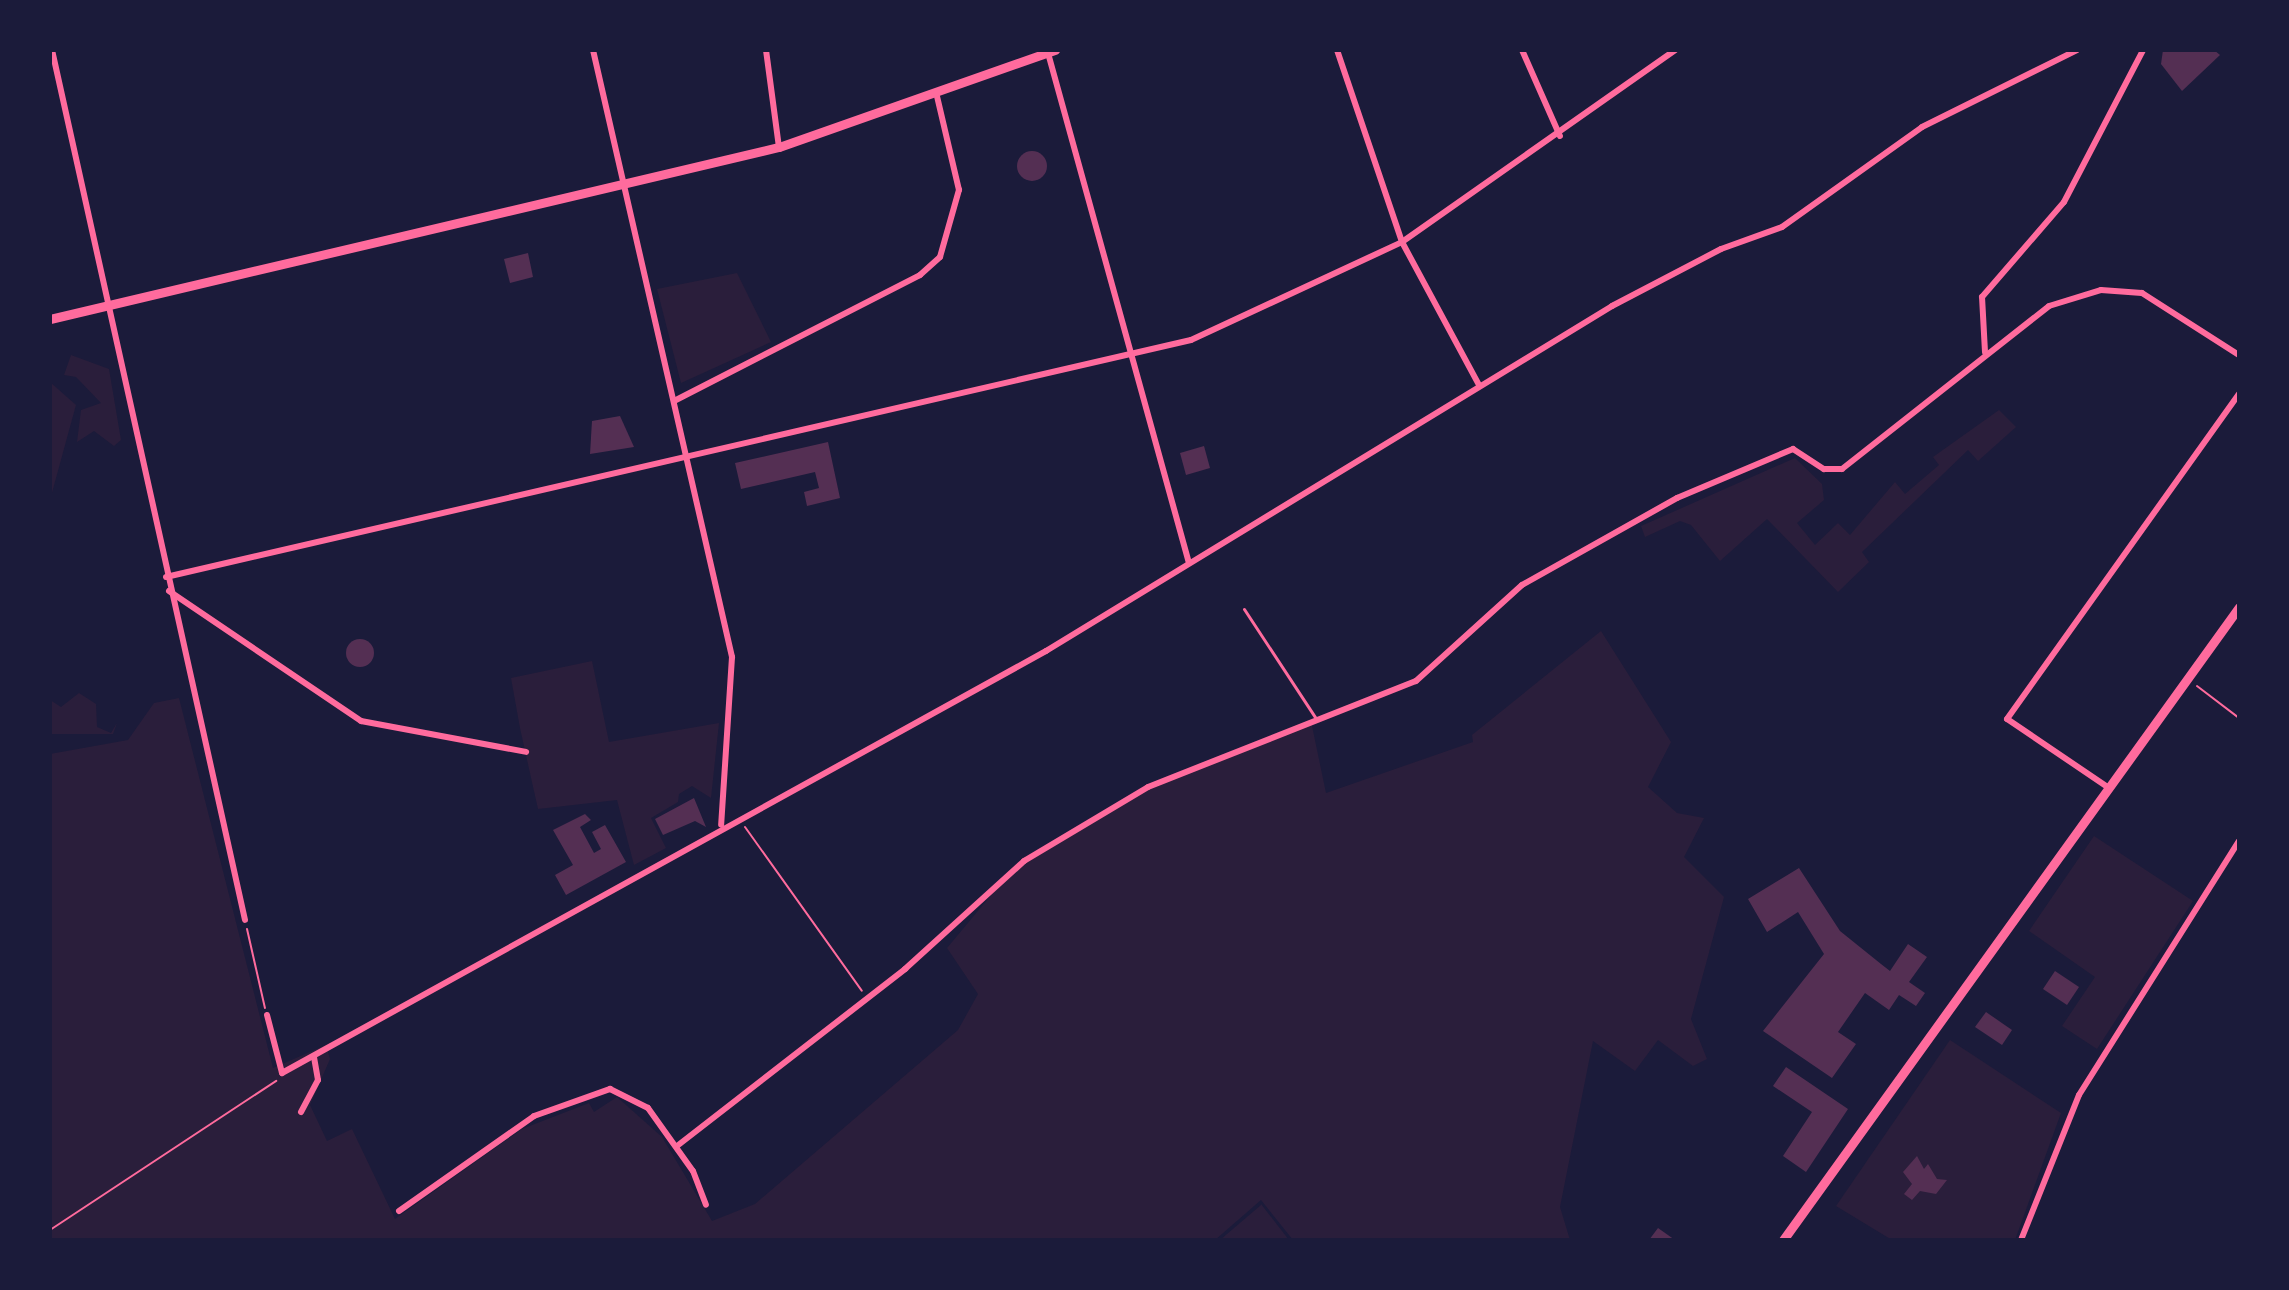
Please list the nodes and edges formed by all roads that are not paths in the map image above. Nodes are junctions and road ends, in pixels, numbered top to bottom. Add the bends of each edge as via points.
1 (52, 50) edge
2 (593, 50) edge
3 (766, 50) edge
4 (1337, 50) edge
5 (1522, 50) edge
6 (1675, 50) edge
7 (2077, 50) edge
8 (2142, 51) edge
9 (1052, 52) edge
10 (937, 96) junction
11 (1560, 136) junction
12 (779, 147) junction
13 (627, 185) junction
14 (1402, 242) junction
15 (110, 305) junction
16 (50, 319) edge
17 (1985, 352) junction
18 (2239, 355) edge
19 (1133, 357) junction
20 (1479, 385) junction
21 (2239, 394) edge
22 (676, 400) junction
23 (687, 454) junction
24 (1189, 563) junction
25 (166, 577) junction
26 (169, 591) junction
27 (2239, 607) edge
28 (1244, 609) dead end
29 (1317, 720) junction
30 (526, 752) dead end
31 (2109, 788) junction
32 (721, 825) junction
33 (2239, 841) edge
34 (245, 920) road end
35 (267, 1015) road end
36 (314, 1057) junction
37 (301, 1112) dead end
38 (677, 1146) junction
39 (706, 1205) dead end
40 (399, 1211) dead end
41 (1783, 1240) edge
42 (2021, 1240) edge

1 - 15 street
2 - 13 street
3 - 12 street
4 - 14 street
5 - 11 street
6 - 11 street
7 - 20 street via 1922,127 1782,227 1639,291
8 - 17 street via 2064,202 1982,297
9 - 10 main road
9 - 19 street
10 - 12 main road
10 - 22 street via 959,190 940,257 920,275
11 - 14 street
12 - 13 main road
13 - 15 main road
13 - 22 street
14 - 19 street via 1191,340
14 - 20 street
15 - 16 main road
15 - 25 street
17 - 18 street via 2049,306 2101,290 2163,300
17 - 29 street via 1842,469 1824,469 1793,449 1677,498 1522,585 1416,681
19 - 23 street
19 - 24 street
20 - 24 street
21 - 31 street via 2007,719
22 - 23 street
23 - 25 street
23 - 32 street via 732,657
24 - 32 street via 1046,651
25 - 26 street
26 - 30 street via 347,715 398,733
26 - 34 street
27 - 31 main road
28 - 29 lane
29 - 38 street via 1148,787 1024,861 868,999
31 - 41 main road
32 - 36 street
33 - 42 street via 2079,1095
35 - 36 street via 282,1073
36 - 37 street via 318,1080
38 - 39 street
38 - 40 street via 634,1095 587,1092 469,1156

